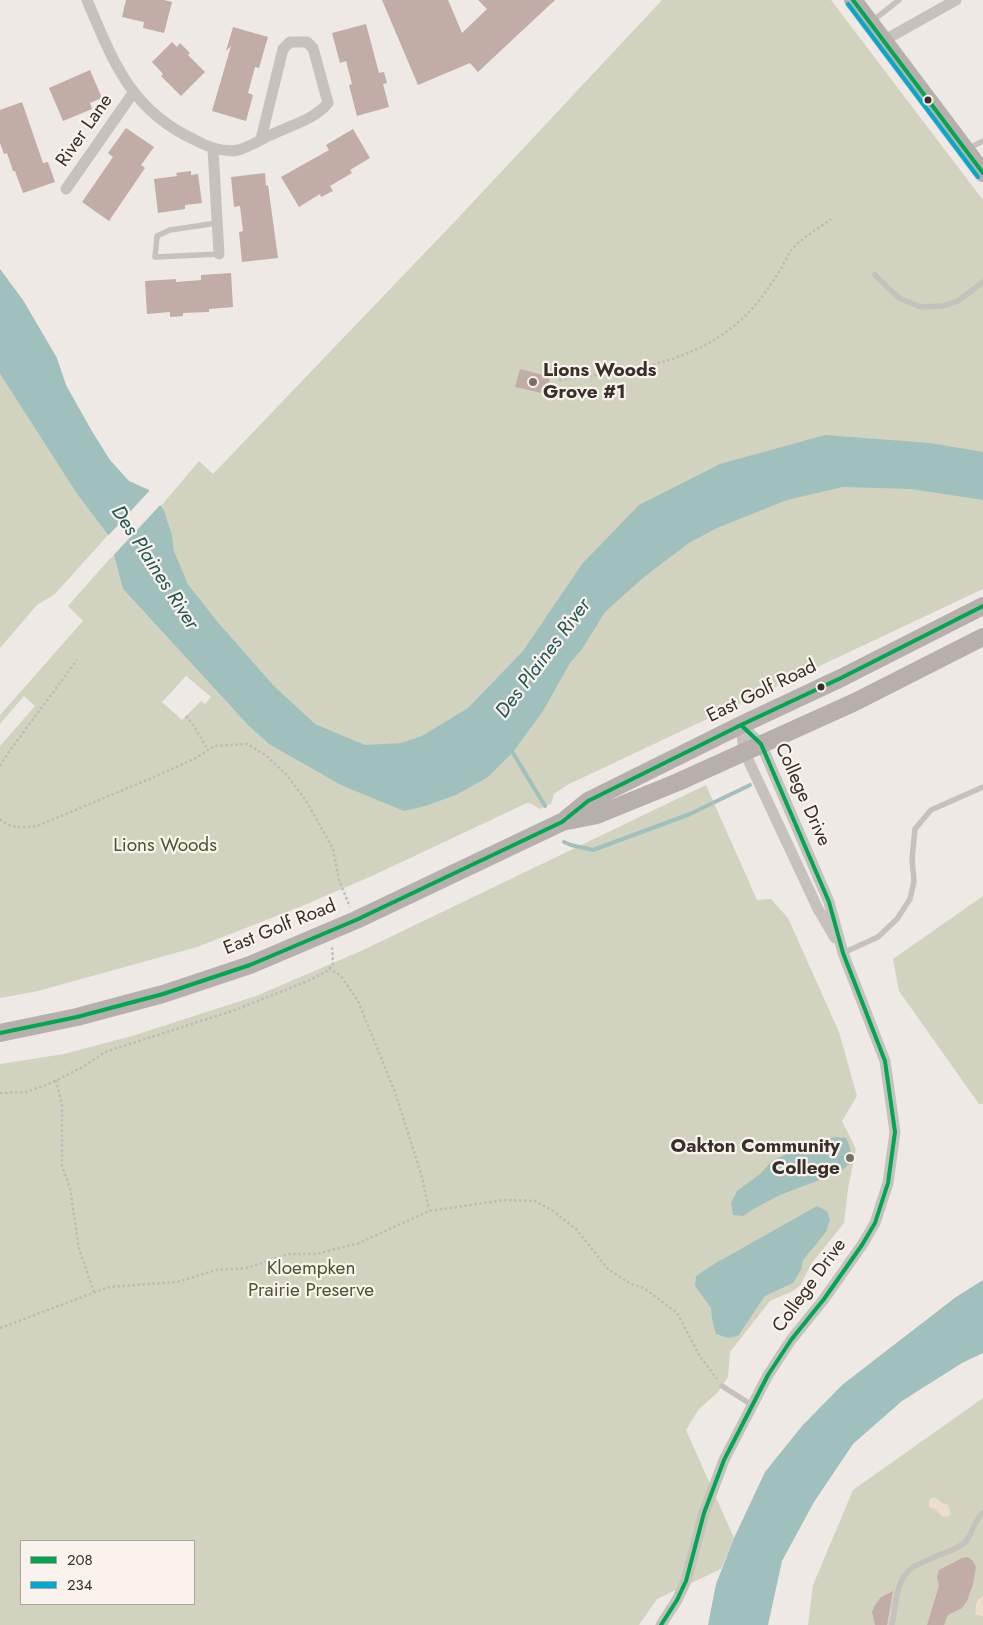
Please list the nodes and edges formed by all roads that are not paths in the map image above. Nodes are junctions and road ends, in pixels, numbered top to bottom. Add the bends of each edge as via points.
1 (87, 0) edge
2 (853, 0) edge
3 (899, 0) edge
4 (956, 0) edge
5 (891, 2) edge
6 (870, 23) junction
7 (883, 41) junction
8 (133, 92) junction
9 (261, 140) junction
10 (983, 141) edge
11 (213, 149) junction
12 (965, 149) junction
13 (983, 173) edge
14 (66, 189) dead end
15 (217, 224) junction
16 (219, 254) joint
17 (875, 275) dead end
18 (983, 282) edge
19 (983, 606) edge
20 (983, 637) edge
21 (741, 725) junction
22 (761, 744) junction
23 (744, 751) junction
24 (983, 787) edge
25 (562, 822) junction
26 (843, 953) junction
27 (0, 1033) edge
28 (722, 1386) road end
29 (752, 1405) junction
30 (983, 1513) edge
31 (661, 1625) edge
32 (892, 1625) edge

1 - 8 street via 113,62
2 - 6 main road
3 - 5 lane
4 - 7 street
5 - 6 lane
6 - 7 main road
7 - 12 main road
8 - 11 street via 162,122
8 - 14 street, River Lane
9 - 9 street via 283,49 290,42 307,42 313,48 328,103 322,111
9 - 11 street via 239,150
10 - 12 lane
11 - 15 street
12 - 13 main road
15 - 16 street
15 - 16 lane via 170,230 157,236 155,257
17 - 18 lane via 899,298 920,307 943,306 958,300
19 - 21 main road, East Golf Road
20 - 22 main road, East Golf Road via 855,702
21 - 22 street, College Drive
21 - 23 street, College Drive
21 - 25 main road, East Golf Road via 588,801
22 - 23 main road, East Golf Road
22 - 26 street, College Drive via 829,902
23 - 25 main road, East Golf Road via 598,815
23 - 26 street, College Drive via 818,909
24 - 26 lane via 931,810 915,830 914,881 910,899 897,919 878,937
25 - 27 main road, East Golf Road via 356,920 250,965 163,994
26 - 29 street, College Drive via 885,1061 895,1132 888,1184 875,1222 862,1245 791,1340
28 - 29 lane
29 - 31 street, College Drive via 724,1460 704,1514 686,1581
30 - 32 lane via 964,1543 913,1567 904,1575

